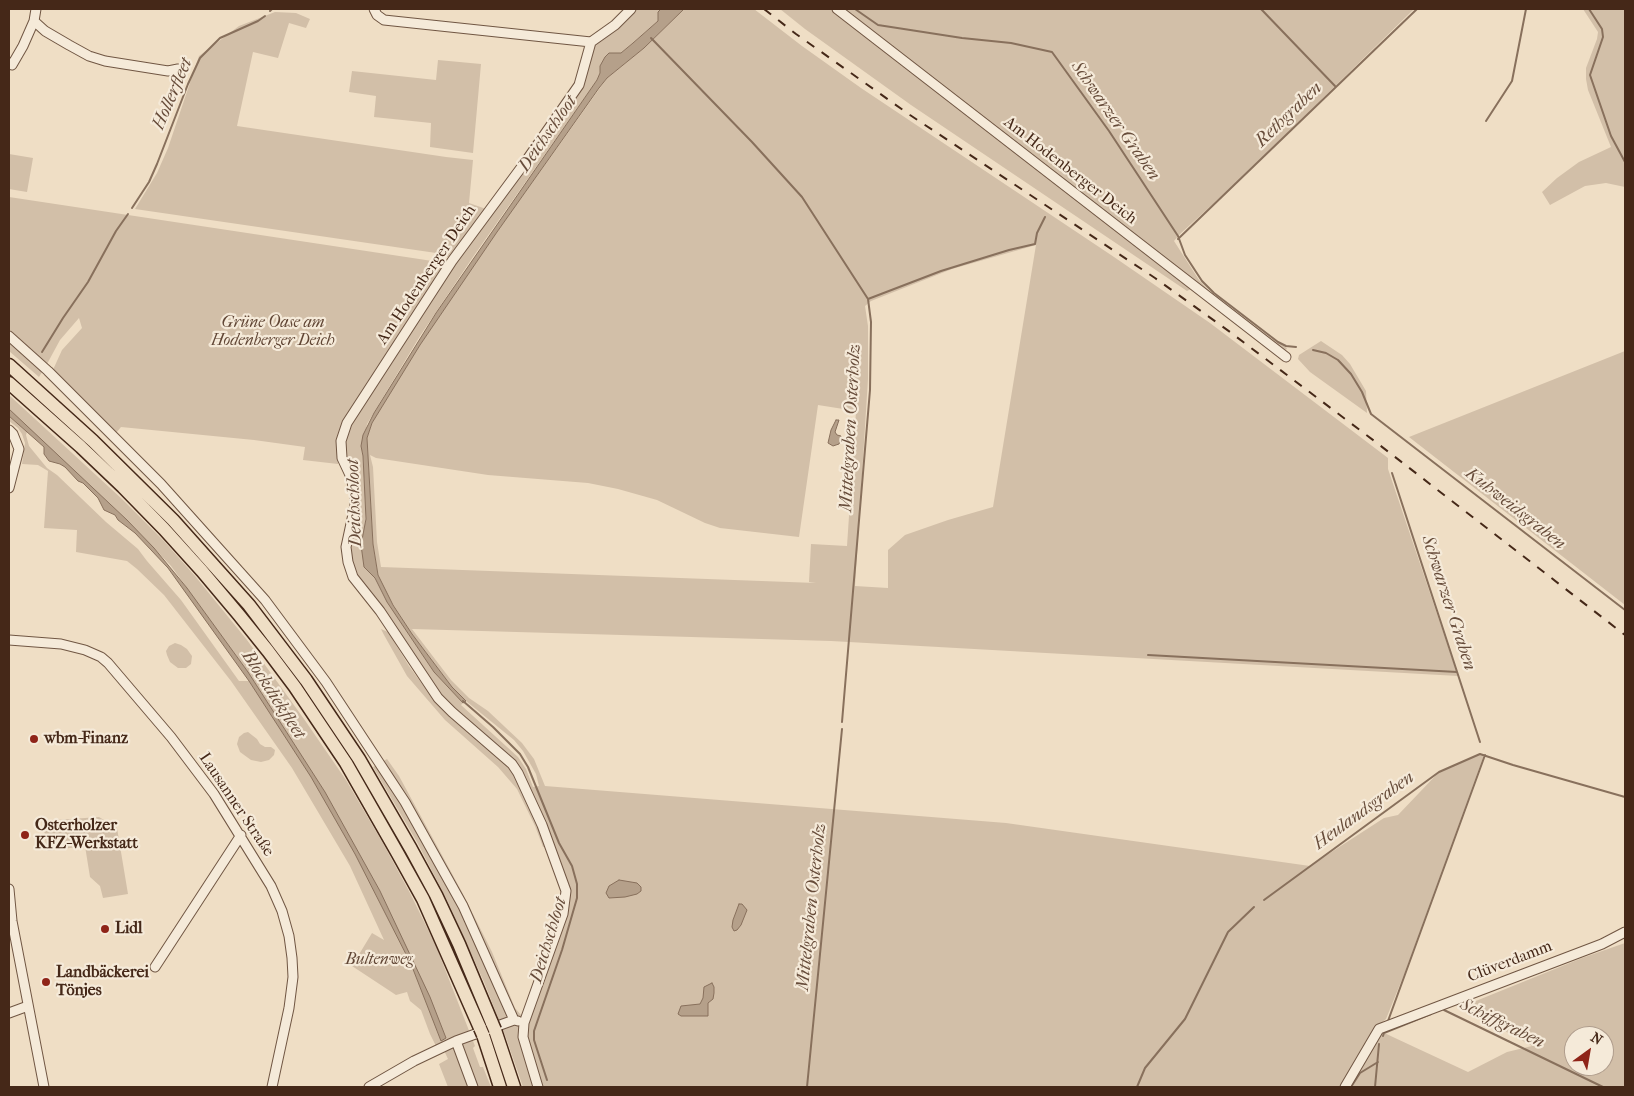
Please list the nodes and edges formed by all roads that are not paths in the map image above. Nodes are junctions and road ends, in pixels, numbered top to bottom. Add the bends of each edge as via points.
1 (36, 9) edge
2 (374, 9) edge
3 (631, 9) edge
4 (836, 9) edge
5 (34, 21) junction
6 (591, 42) junction
7 (9, 63) edge
8 (178, 70) dead end
9 (9, 336) edge
10 (1286, 357) dead end
11 (9, 365) edge
12 (9, 383) edge
13 (9, 430) edge
14 (9, 488) edge
15 (9, 640) edge
16 (241, 835) junction
17 (9, 889) edge
18 (10, 906) edge
19 (1625, 932) edge
20 (155, 967) dead end
21 (28, 1006) junction
22 (9, 1013) edge
23 (514, 1020) junction
24 (524, 1023) junction
25 (456, 1041) junction
26 (44, 1087) edge
27 (272, 1087) edge
28 (369, 1087) edge
29 (473, 1087) edge
30 (500, 1087) edge
31 (514, 1087) edge
32 (538, 1087) edge
33 (1345, 1087) edge

1 - 5 street
2 - 6 street via 384,20
3 - 6 street
4 - 10 street, Am Hodenberger Deich
5 - 7 street via 12,65
5 - 8 street via 45,31 89,56 168,72
6 - 24 street, Am Hodenberger Deich via 579,85 452,261 347,423 341,441 342,458 355,493 346,547 353,577 438,698 512,764 542,825 566,891 563,914
9 - 23 street via 161,484 265,600 326,682 405,802 463,906
11 - 31 highway via 173,520 248,605 306,680 359,759 436,896 494,1026
12 - 30 highway via 102,467 164,529 290,680 346,763 423,899 482,1031
13 - 14 street via 19,449
15 - 16 street, Lausanner Straße via 61,644 85,650 108,663 171,737
16 - 20 street
16 - 27 street, Lausanner Straße via 282,911 292,958 290,999
17 - 18 street
18 - 21 street
19 - 33 street, Clüverdamm via 1602,944 1379,1029
21 - 22 street
21 - 26 street
23 - 24 street
23 - 25 street
24 - 32 street via 523,1037
25 - 28 street
25 - 29 street

